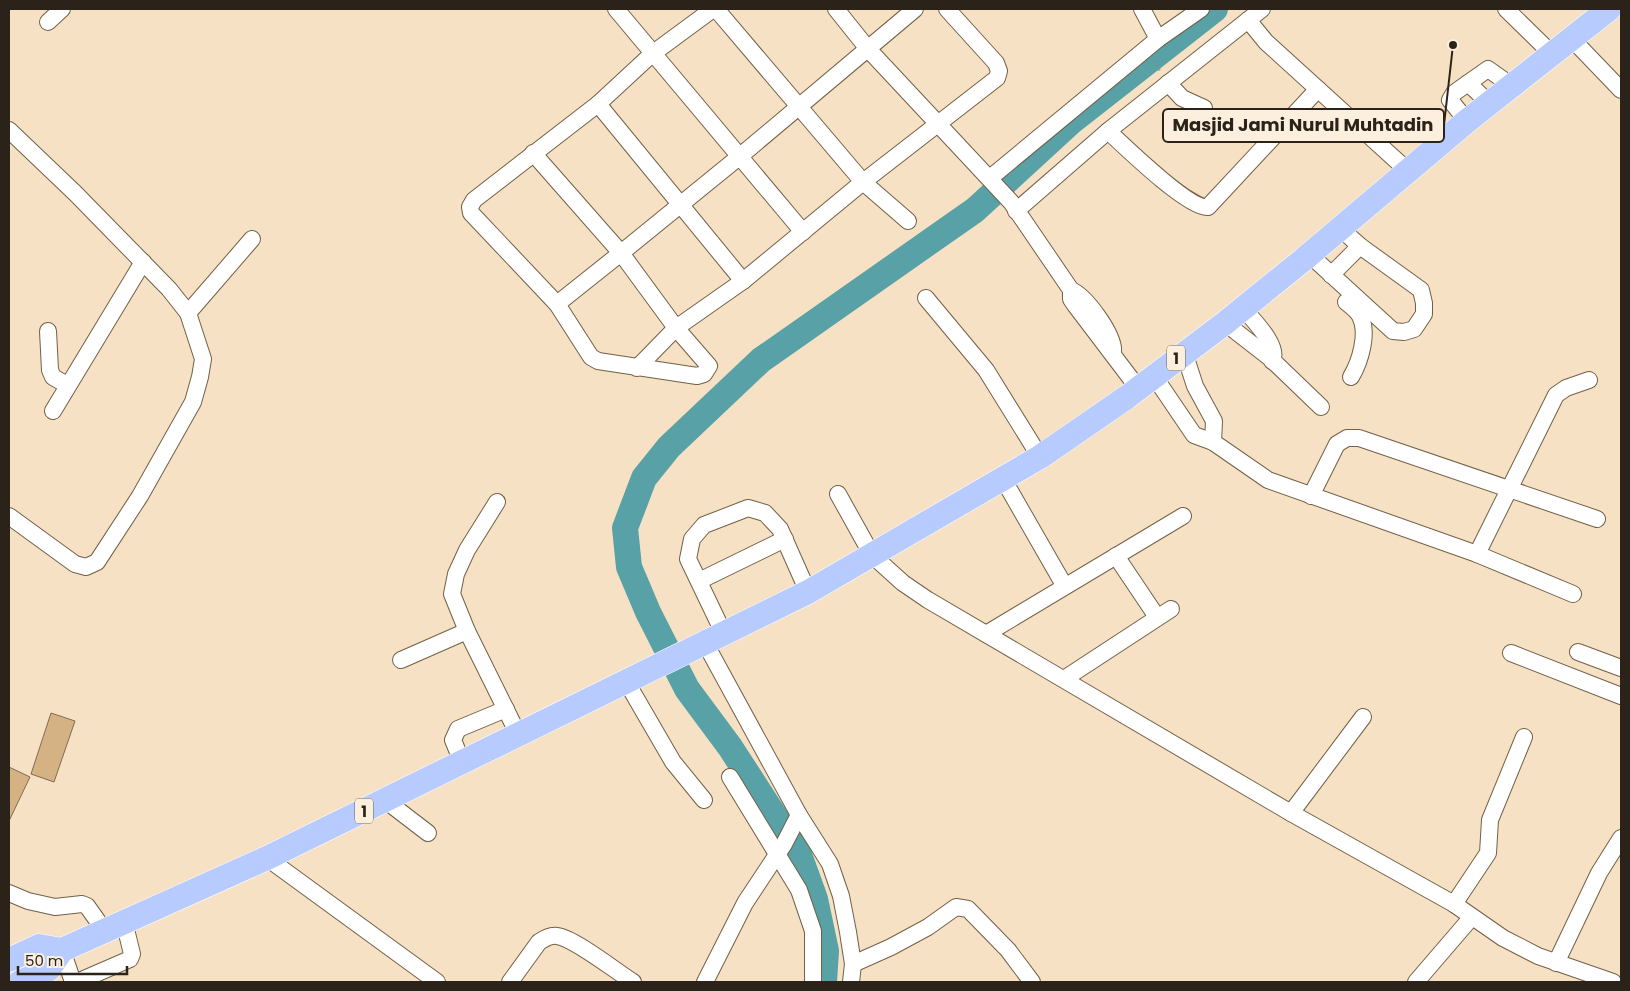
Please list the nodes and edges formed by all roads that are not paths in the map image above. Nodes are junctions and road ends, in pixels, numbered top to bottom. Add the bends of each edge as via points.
1 (62, 9) edge
2 (616, 9) edge
3 (715, 9) edge
4 (836, 9) edge
5 (915, 9) edge
6 (947, 9) edge
7 (1142, 9) edge
8 (1201, 9) edge
9 (1262, 9) edge
10 (1506, 9) edge
11 (1609, 9) edge
12 (1248, 20) junction
13 (48, 22) dead end
14 (1158, 39) junction
15 (1572, 39) junction
16 (868, 49) junction
17 (652, 54) junction
18 (1552, 54) junction
19 (1166, 81) junction
20 (1468, 83) junction
21 (1512, 86) junction
22 (1318, 89) junction
23 (1621, 90) edge
24 (598, 104) junction
25 (1490, 104) junction
26 (798, 108) junction
27 (1204, 108) dead end
28 (1467, 121) junction
29 (939, 123) junction
30 (9, 130) edge
31 (1108, 131) junction
32 (533, 153) junction
33 (739, 157) junction
34 (1408, 170) junction
35 (863, 182) junction
36 (994, 182) junction
37 (680, 206) junction
38 (1014, 206) junction
39 (908, 221) dead end
40 (1340, 228) junction
41 (803, 232) junction
42 (252, 239) dead end
43 (1360, 246) junction
44 (620, 253) junction
45 (1307, 258) junction
46 (143, 262) junction
47 (1331, 275) junction
48 (743, 282) junction
49 (926, 298) dead end
50 (557, 304) junction
51 (1244, 308) junction
52 (188, 313) junction
53 (1225, 323) junction
54 (676, 328) junction
55 (48, 331) dead end
56 (1184, 352) junction
57 (1272, 361) junction
58 (637, 368) junction
59 (1351, 377) dead end
60 (1589, 380) dead end
61 (1146, 382) junction
62 (67, 385) junction
63 (1321, 407) dead end
64 (53, 411) dead end
65 (1213, 442) junction
66 (1040, 456) junction
67 (1002, 477) junction
68 (1509, 491) junction
69 (838, 494) dead end
70 (1311, 496) junction
71 (497, 502) dead end
72 (9, 516) edge
73 (1183, 516) dead end
74 (1597, 519) dead end
75 (784, 539) junction
76 (1477, 554) junction
77 (872, 555) junction
78 (1116, 556) junction
79 (699, 581) junction
80 (1064, 586) junction
81 (808, 592) junction
82 (1573, 594) dead end
83 (467, 631) junction
84 (986, 634) junction
85 (709, 639) junction
86 (1578, 652) dead end
87 (1511, 653) dead end
88 (401, 660) dead end
89 (1621, 668) edge
90 (1064, 679) junction
91 (626, 681) junction
92 (1621, 696) edge
93 (506, 709) junction
94 (1363, 717) dead end
95 (518, 734) junction
96 (1524, 737) dead end
97 (462, 762) junction
98 (730, 776) dead end
99 (385, 800) junction
100 (704, 800) dead end
101 (1291, 813) junction
102 (796, 820) junction
103 (428, 833) dead end
104 (1621, 838) edge
105 (781, 849) junction
106 (266, 858) junction
107 (9, 893) edge
108 (1454, 904) junction
109 (1471, 918) junction
110 (114, 925) junction
111 (62, 950) junction
112 (9, 960) edge
113 (1556, 963) junction
114 (854, 964) junction
115 (428, 980) edge
116 (20, 982) edge
117 (73, 982) edge
118 (78, 982) edge
119 (510, 982) edge
120 (633, 982) edge
121 (705, 982) edge
122 (813, 982) edge
123 (851, 982) edge
124 (1032, 982) edge
125 (1416, 982) edge
126 (1612, 982) edge

1 - 13 street
2 - 17 street
3 - 17 street
3 - 26 street
4 - 16 street
5 - 16 street
6 - 29 street via 996,63 999,71 997,78
7 - 14 street
8 - 14 street
9 - 12 street
10 - 18 street
11 - 15 highway, 1
12 - 19 street
12 - 22 street via 1266,42
14 - 36 street
15 - 18 highway, 1
15 - 23 street
16 - 26 street
16 - 29 street
17 - 24 street
17 - 33 street
18 - 21 highway, 1
19 - 27 street via 1182,98
19 - 31 street
20 - 21 street via 1488,69
20 - 25 street
20 - 28 street via 1450,98
21 - 25 highway, 1
22 - 31 street via 1208,207 1203,208 1187,200
22 - 34 street
24 - 32 street
24 - 37 street
25 - 28 highway, 1
26 - 33 street
26 - 35 street
28 - 34 highway, 1
29 - 35 street
29 - 36 street
30 - 46 street
31 - 38 street
32 - 44 street
32 - 50 street via 474,200 470,206 471,213
33 - 37 street
33 - 41 street
34 - 40 highway, 1
35 - 39 street
35 - 41 street
36 - 38 street
37 - 44 street
37 - 48 street
38 - 61 street via 1071,290 1084,298 1112,339 1113,352
40 - 43 street
40 - 45 highway, 1
41 - 48 street
42 - 52 street
43 - 47 street
43 - 47 street via 1421,290 1424,314 1414,329 1393,331
44 - 50 street
44 - 54 street
45 - 47 street
45 - 51 highway, 1
45 - 59 street via 1360,317 1362,340
46 - 52 street
46 - 62 street
48 - 54 street
49 - 66 street via 986,370
50 - 58 street via 591,358
51 - 53 highway, 1
51 - 57 street via 1273,346 1275,356
52 - 72 street via 202,358 193,402 140,496 97,562 86,567 75,564
53 - 56 highway, 1
53 - 57 street
54 - 58 street
54 - 58 street via 709,366 704,374 697,376
55 - 62 street via 50,370 53,377
56 - 61 highway, 1
56 - 65 street via 1195,386 1214,422
57 - 63 street
60 - 68 street via 1556,395
61 - 65 street via 1194,436
61 - 66 highway, 1
62 - 64 street
65 - 70 street via 1268,480
66 - 67 highway, 1
67 - 77 highway, 1
67 - 80 street
68 - 70 street via 1359,438 1346,438 1337,444
68 - 74 street
68 - 76 street
69 - 77 street
70 - 76 street
71 - 83 street via 456,574 452,594
73 - 78 street
75 - 79 street
75 - 79 street via 780,529 765,513 748,508 704,525 692,539 688,559
75 - 81 street
76 - 82 street
77 - 81 highway, 1
77 - 84 street via 911,590
78 - 80 street
78 - 90 street via 1164,613
79 - 85 street
80 - 84 street
81 - 85 highway, 1
83 - 88 street
83 - 93 street
84 - 90 street
85 - 91 highway, 1
85 - 102 street
86 - 89 street
87 - 92 street
90 - 101 street
91 - 95 highway, 1
91 - 100 street via 673,762
93 - 95 street
93 - 97 street via 458,729 453,740
94 - 101 street
95 - 97 highway, 1
96 - 108 street via 1490,820 1488,852
97 - 99 highway, 1
98 - 105 street
99 - 103 street
99 - 106 highway, 1
101 - 108 street
102 - 105 street
102 - 114 street via 832,869 841,896
104 - 113 street
105 - 121 street via 745,904
105 - 122 street via 813,931
106 - 110 highway, 1
106 - 115 street
107 - 110 street via 28,902 54,907 82,904
108 - 109 street
109 - 113 street via 1519,947
109 - 125 street
110 - 111 highway, 1
110 - 118 street via 132,954 130,959
111 - 112 highway via 39,946
111 - 116 highway, 1 via 48,970
111 - 117 street
113 - 126 street
114 - 123 street
114 - 124 street via 883,952 961,906 968,909 1008,950
119 - 120 street via 539,942 557,936 569,940

